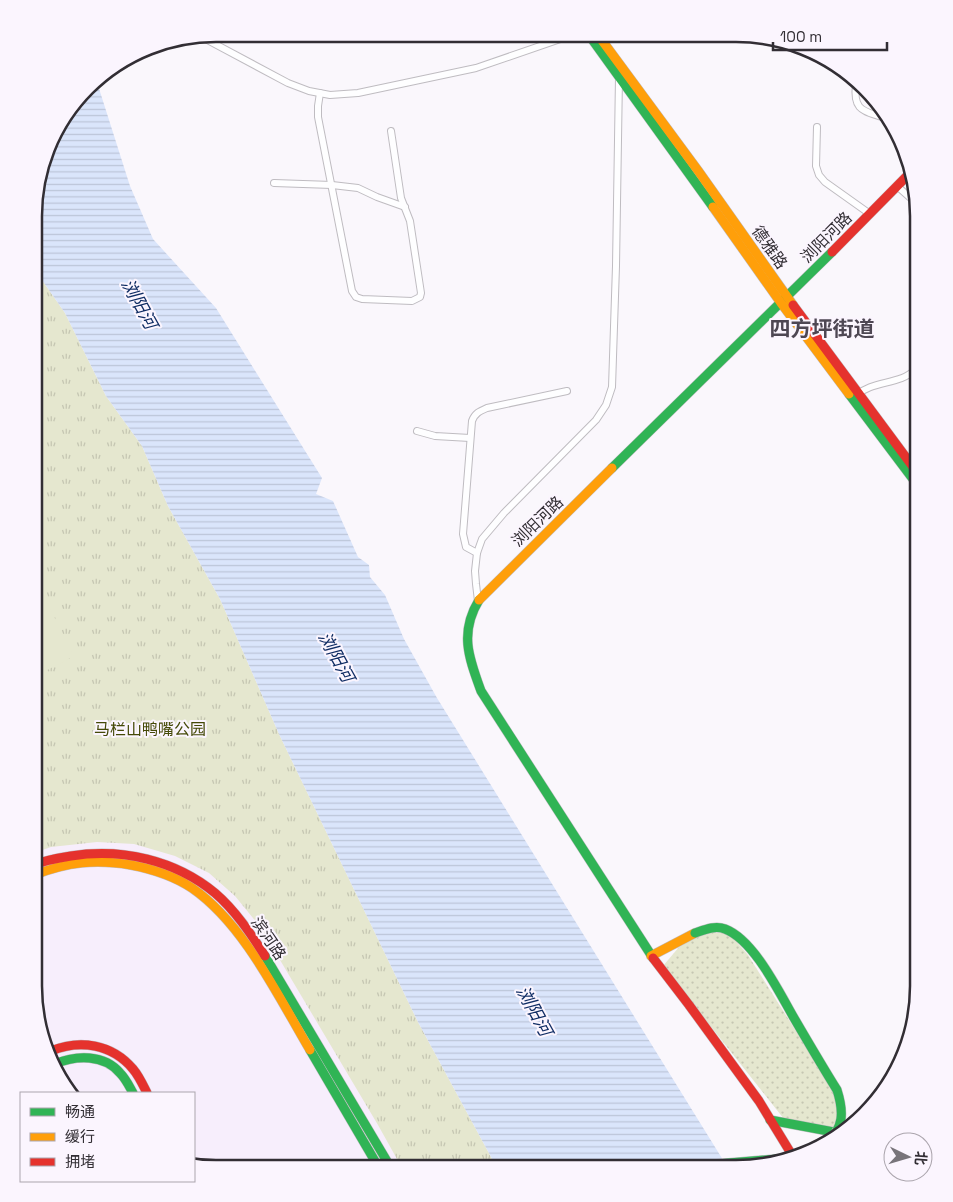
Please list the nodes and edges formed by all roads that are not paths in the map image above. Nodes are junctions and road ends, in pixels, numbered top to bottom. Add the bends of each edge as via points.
1 (212, 42) edge
2 (552, 42) edge
3 (594, 42) edge
4 (603, 42) edge
5 (619, 76) junction
6 (855, 89) edge
7 (320, 93) junction
8 (879, 116) edge
9 (817, 127) dead end
10 (391, 131) dead end
11 (906, 177) edge
12 (274, 183) dead end
13 (332, 185) junction
14 (897, 186) junction
15 (909, 197) edge
16 (405, 207) junction
17 (870, 214) junction
18 (784, 300) junction
19 (910, 374) edge
20 (567, 391) dead end
21 (855, 396) junction
22 (417, 431) dead end
23 (470, 438) junction
24 (910, 464) edge
25 (910, 474) edge
26 (478, 553) junction
27 (478, 601) junction
28 (42, 862) edge
29 (42, 872) edge
30 (651, 956) junction
31 (55, 1049) edge
32 (60, 1061) edge
33 (132, 1092) edge
34 (147, 1092) edge
35 (770, 1120) junction
36 (839, 1126) edge
37 (830, 1132) edge
38 (790, 1151) edge
39 (374, 1159) edge
40 (386, 1159) edge

1 - 7 street via 288,83
2 - 7 street via 476,68 358,93
3 - 5 main road, 德雅路
4 - 18 main road, 德雅路 via 699,172
5 - 18 main road, 德雅路
5 - 26 street via 612,388 596,420 504,513 482,539
6 - 8 street via 856,103 862,110
7 - 13 street via 318,117
9 - 17 street via 816,166 819,175
10 - 16 street
11 - 14 main road, 浏阳河路
12 - 13 street
13 - 16 street via 358,188
13 - 16 street via 356,298 412,301 420,297 422,293
14 - 15 street
14 - 17 main road, 浏阳河路
17 - 18 main road, 浏阳河路
18 - 21 main road
18 - 27 main road, 浏阳河路
19 - 21 street via 867,388
20 - 23 street via 482,410 474,416
21 - 24 main road
21 - 25 main road
22 - 23 street via 435,436
23 - 26 street via 463,534 466,547
26 - 27 street
27 - 30 main road, 浏阳河路 via 470,617 467,644 481,691
28 - 40 main road, 滨河路 via 81,853 136,856 179,870 216,894 236,915 265,958
29 - 39 main road, 滨河路 via 67,864 129,864 182,882 203,896 224,916 260,965
30 - 35 main road, 浏阳河路 via 689,1004
30 - 36 main road, bridge via 709,928 724,929 745,944 837,1090 842,1110
31 - 34 main road via 78,1044 105,1048 132,1068
32 - 33 main road via 75,1057 100,1060 114,1067
35 - 37 main road
35 - 38 main road, 浏阳河路

